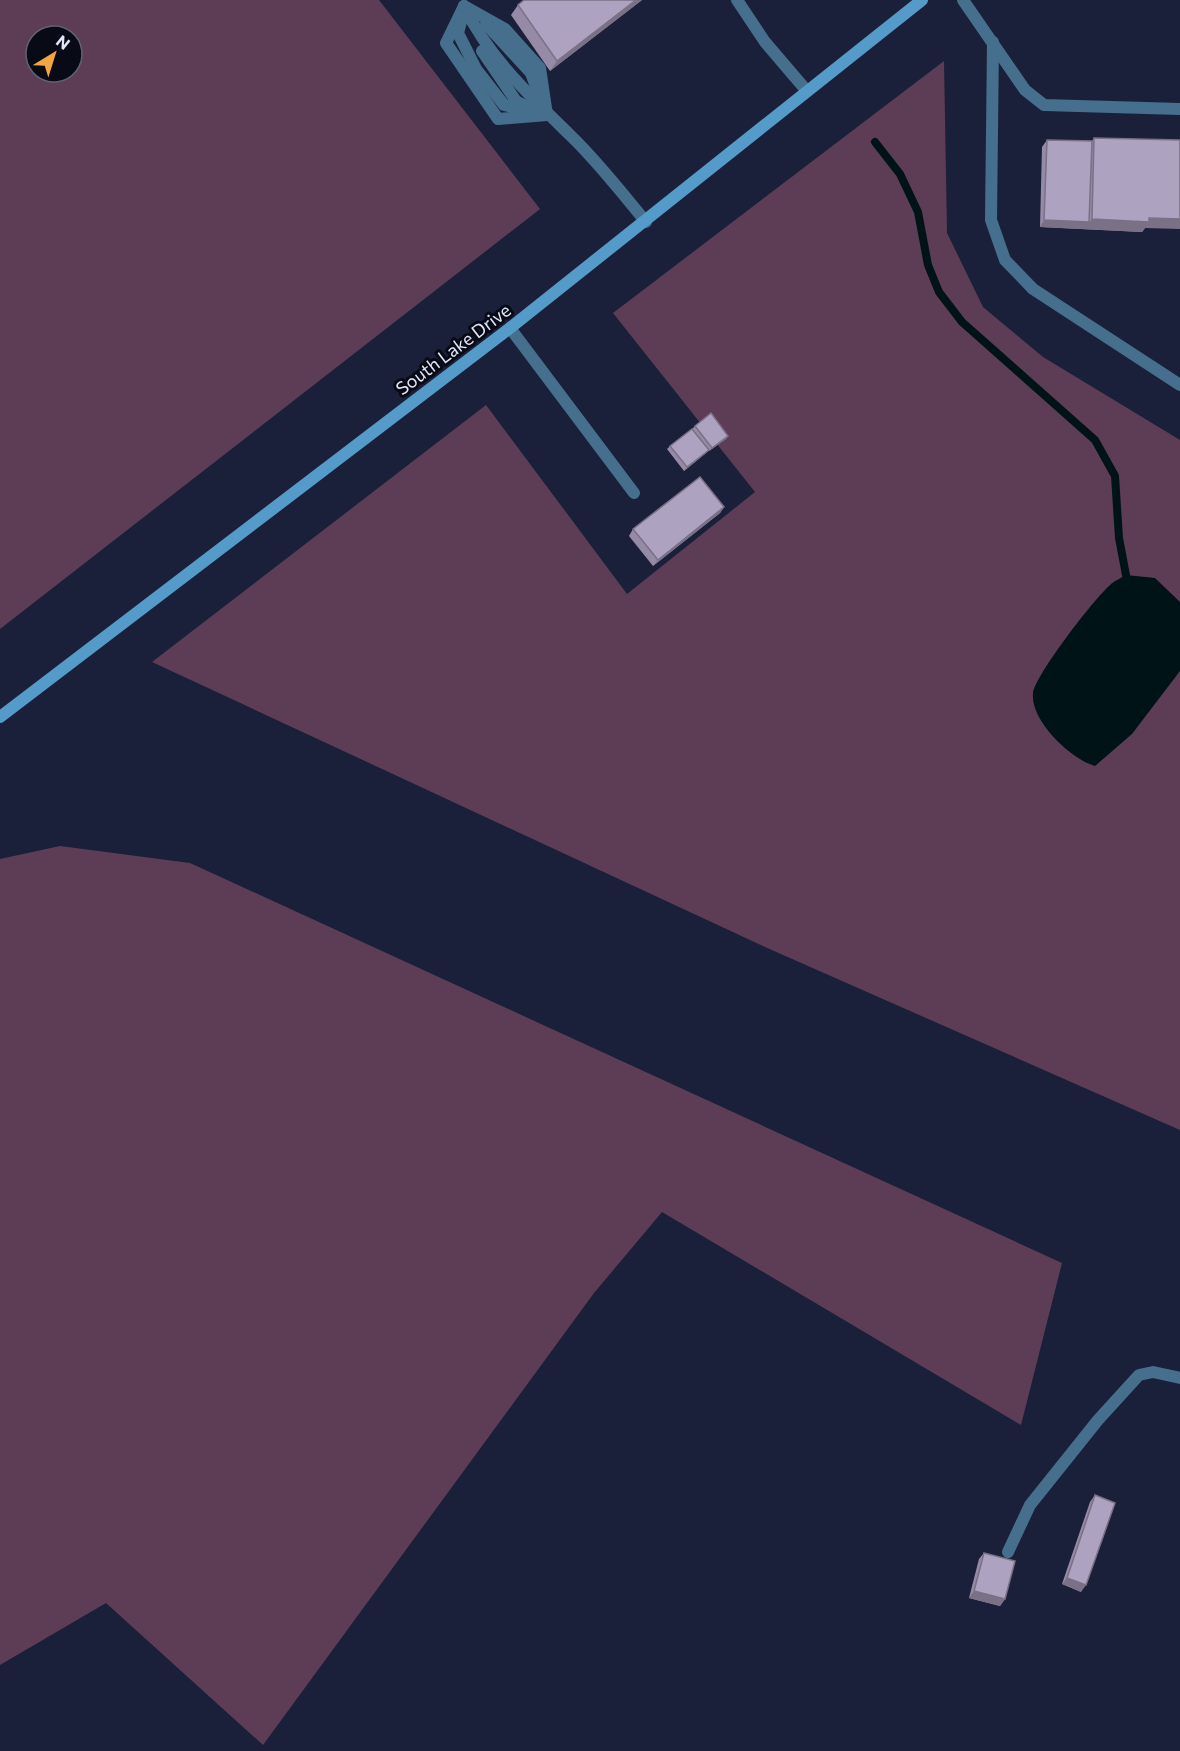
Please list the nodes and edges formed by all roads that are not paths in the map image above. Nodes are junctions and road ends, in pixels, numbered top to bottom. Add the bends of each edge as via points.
1 (737, 0) edge
2 (922, 0) edge
3 (963, 0) edge
4 (464, 3) edge
5 (993, 42) junction
6 (806, 90) junction
7 (1180, 110) edge
8 (547, 115) junction
9 (646, 222) junction
10 (510, 328) junction
11 (1180, 385) edge
12 (634, 493) dead end
13 (0, 717) edge
14 (1180, 1378) edge
15 (1008, 1552) dead end

1 - 6 lane via 765,42
2 - 6 main road, South Lake Drive
3 - 5 lane
4 - 8 lane via 531,73
4 - 8 lane via 468,32 516,101
4 - 8 lane via 446,42 498,119
5 - 7 lane via 1025,90 1044,105
5 - 11 lane via 991,220 1005,260 1033,289
6 - 9 main road, South Lake Drive
8 - 9 lane via 570,135
9 - 10 main road, South Lake Drive
10 - 12 lane
10 - 13 main road, South Lake Drive
14 - 15 lane via 1153,1372 1139,1375 1098,1419 1030,1505

